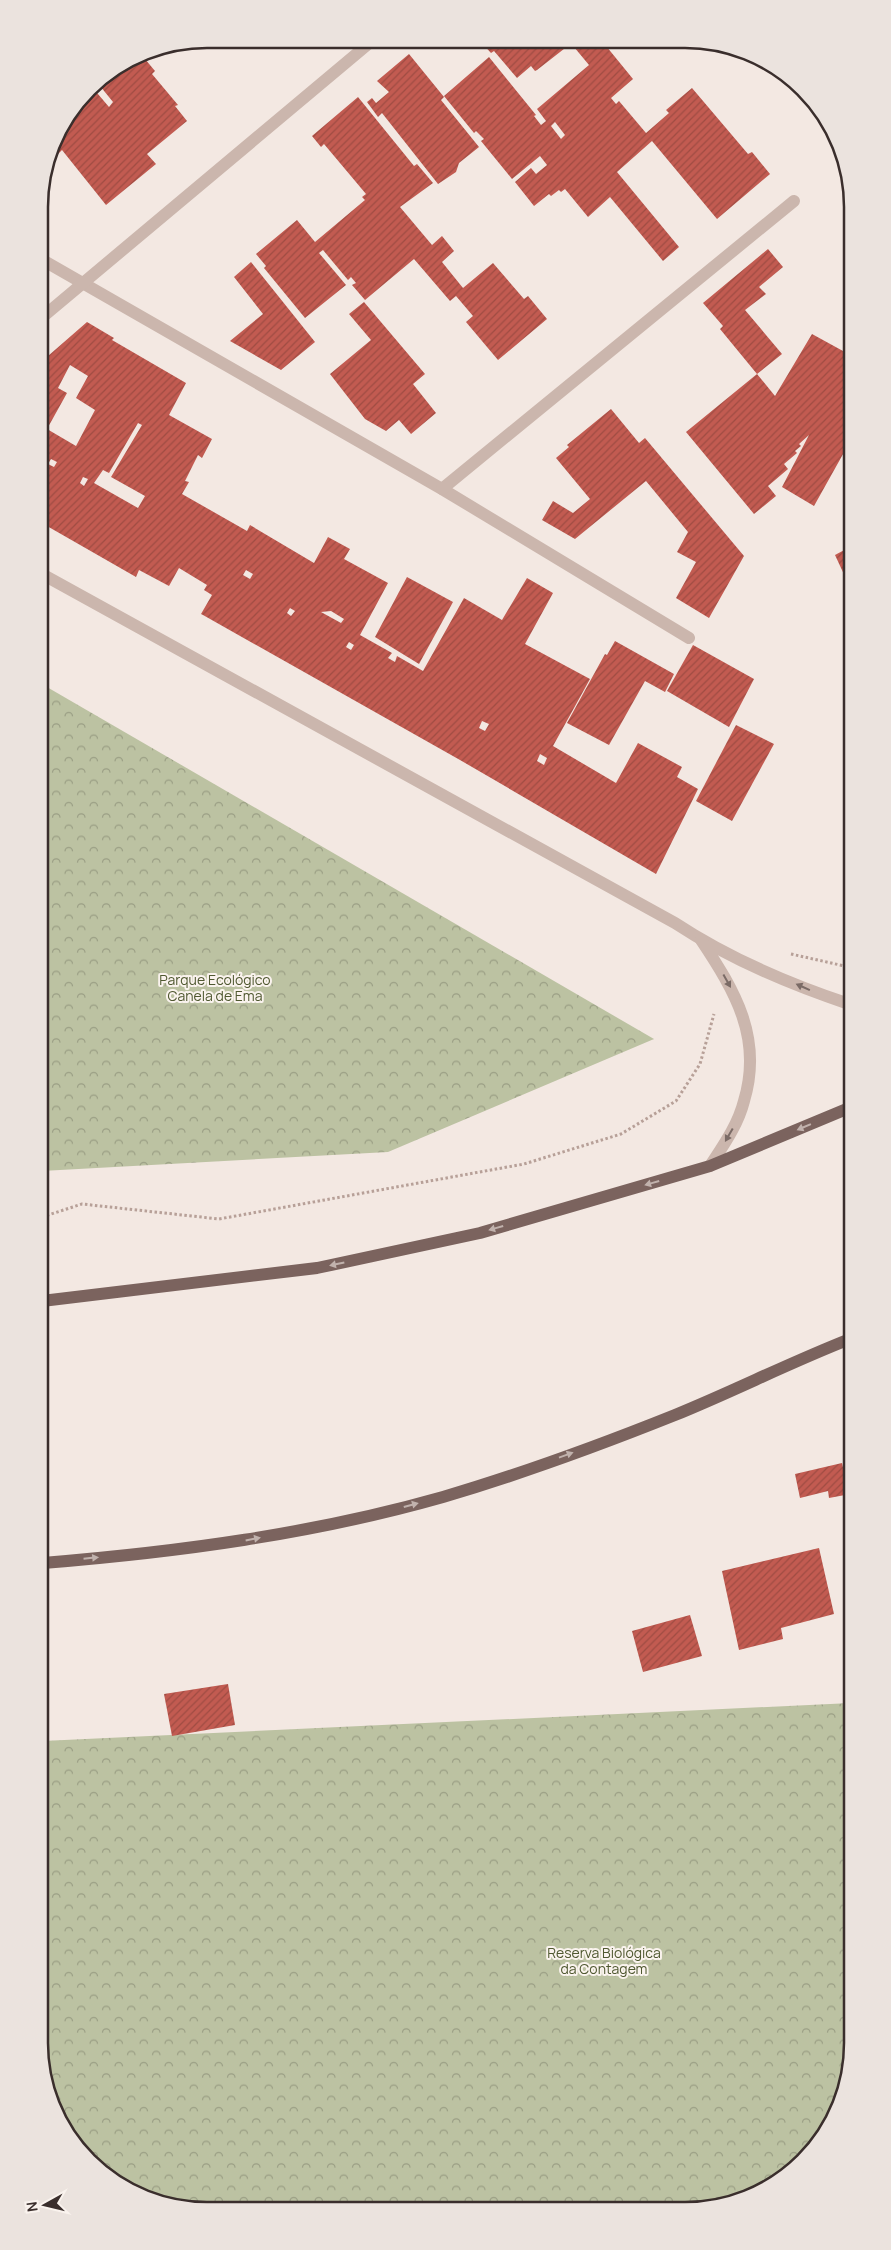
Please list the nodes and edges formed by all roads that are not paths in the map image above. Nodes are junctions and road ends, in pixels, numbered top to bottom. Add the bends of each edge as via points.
1 (362, 48) edge
2 (794, 201) dead end
3 (48, 263) edge
4 (82, 283) junction
5 (48, 313) edge
6 (442, 489) junction
7 (48, 577) edge
8 (690, 638) dead end
9 (700, 940) junction
10 (844, 1002) edge
11 (844, 1110) edge
12 (710, 1166) junction
13 (48, 1300) edge
14 (843, 1342) edge
15 (48, 1562) edge

1 - 4 street
2 - 6 street
3 - 4 street
4 - 5 street
4 - 6 street
6 - 8 street
7 - 9 street
10 -> 9 street via 809,990
9 -> 12 street via 736,998 749,1034 750,1062 744,1101 732,1130
11 -> 12 main road
12 -> 13 main road via 480,1233 317,1268
15 -> 14 main road via 229,1544 357,1519 444,1496 559,1458 675,1414

